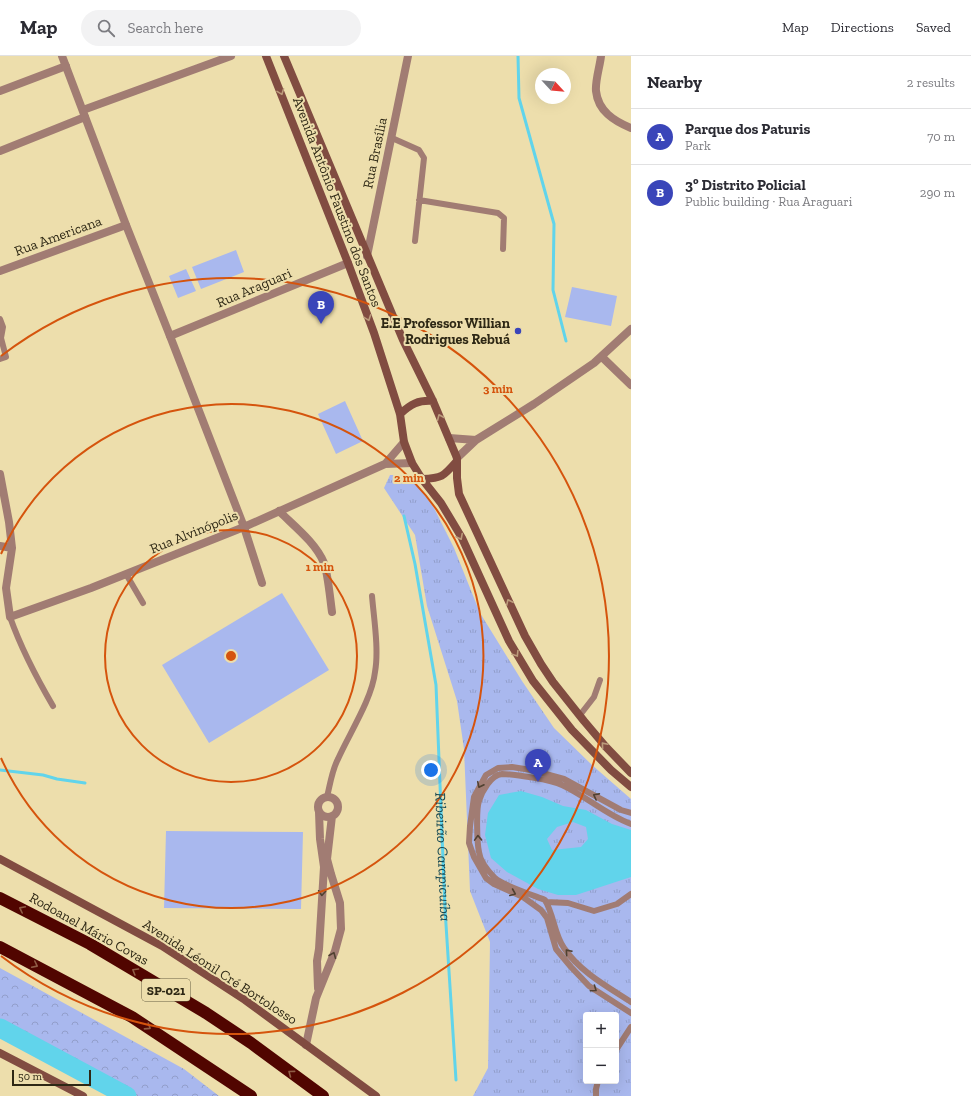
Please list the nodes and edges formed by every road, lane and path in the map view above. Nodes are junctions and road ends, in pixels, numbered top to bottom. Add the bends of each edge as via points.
1 (62, 56) edge
2 (231, 56) edge
3 (266, 56) edge
4 (284, 56) edge
5 (408, 56) edge
6 (601, 56) edge
7 (66, 66) junction
8 (0, 91) edge
9 (84, 113) junction
10 (631, 128) edge
11 (392, 138) junction
12 (0, 150) edge
13 (419, 200) junction
14 (126, 225) junction
15 (415, 241) dead end
16 (503, 249) dead end
17 (367, 256) junction
18 (348, 263) junction
19 (0, 271) edge
20 (0, 319) edge
21 (631, 329) edge
22 (170, 336) junction
23 (602, 357) junction
24 (0, 360) edge
25 (631, 385) edge
26 (433, 401) junction
27 (400, 414) junction
28 (449, 438) junction
29 (476, 440) junction
30 (404, 442) junction
31 (457, 460) junction
32 (412, 463) junction
33 (385, 464) junction
34 (0, 474) edge
35 (422, 479) junction
36 (280, 511) junction
37 (244, 527) junction
38 (0, 546) edge
39 (12, 548) junction
40 (126, 574) junction
41 (262, 583) dead end
42 (372, 596) dead end
43 (143, 603) dead end
44 (332, 612) dead end
45 (10, 617) junction
46 (600, 680) dead end
47 (53, 706) dead end
48 (580, 715) junction
49 (631, 773) edge
50 (631, 787) edge
51 (327, 797) junction
52 (319, 812) junction
53 (631, 813) edge
54 (332, 816) junction
55 (631, 824) edge
56 (0, 859) edge
57 (631, 894) edge
58 (0, 898) edge
59 (546, 902) junction
60 (0, 947) edge
61 (318, 991) junction
62 (631, 1002) edge
63 (631, 1013) edge
64 (631, 1027) edge
65 (306, 1045) junction
66 (617, 1048) edge
67 (0, 1053) edge
68 (597, 1084) edge
69 (83, 1096) edge
70 (251, 1096) edge
71 (322, 1096) edge
72 (376, 1096) edge
73 (596, 1096) edge

1 - 7 street
2 - 9 street
3 -> 18 main road, Avenida Antônio Faustino dos Santos
4 - 17 main road, Avenida Antônio Faustino dos Santos
5 - 11 street, Rua Brasília
6 - 10 street via 596,90 599,104 604,112
7 - 8 street
7 - 9 street
9 - 12 street
9 - 14 street
11 - 13 lane via 419,150 423,155
11 - 17 street, Rua Brasília
13 - 15 lane
13 - 16 lane via 498,212 504,218
14 - 19 street, Rua Americana
14 - 22 street
17 - 26 main road, Avenida Antônio Faustino dos Santos via 403,340
18 - 22 street, Rua Araguari
18 -> 27 main road, Avenida Antônio Faustino dos Santos
20 - 24 lane via 6,357
21 - 23 street
22 - 37 street
23 - 25 street
23 - 29 street
26 - 27 main road via 415,403
28 -> 26 main road, Avenida Antônio Faustino dos Santos
27 - 30 main road, Avenida Antônio Faustino dos Santos
28 - 29 street
28 - 31 main road, Avenida Antônio Faustino dos Santos
29 - 31 street
30 - 32 main road, Avenida Antônio Faustino dos Santos
30 - 33 street, Rua Alvinópolis
31 - 35 main road via 442,477
48 -> 31 main road, Avenida Antônio Faustino dos Santos via 553,682 525,636 459,494
32 - 33 street, Rua Alvinópolis
32 - 35 main road, Avenida Antônio Faustino dos Santos
33 - 36 street, Rua Alvinópolis
34 - 39 street
35 -> 50 main road, Avenida Antônio Faustino dos Santos via 441,502 462,538 509,641 534,681 572,730
36 - 37 street, Rua Alvinópolis
36 - 44 street via 312,544 322,559
37 - 40 street, Rua Alvinópolis
37 - 41 street
38 - 39 street
39 - 45 street via 6,588
40 - 43 lane
40 - 45 street, Rua Alvinópolis
42 - 51 lane via 375,673 372,685 337,761
45 - 47 lane via 17,638
46 - 48 lane via 594,697
49 -> 48 main road, Avenida Antônio Faustino dos Santos
51 - 52 street via 318,803
51 - 54 street via 335,799 338,805 337,812
52 - 54 street via 324,817
52 -> 61 street via 324,867 317,962
53 -> 63 lane via 564,779 531,770 498,768 486,775 474,797 470,832 474,857 486,878 523,897 541,910 547,918 556,949 571,967 589,986
61 -> 54 street via 335,951 341,929 340,903 327,859
59 -> 55 lane via 496,879 485,866 479,853 479,801 493,778 501,774 562,784 621,821
56 - 65 main road, Avenida Léonil Cré Bortolosso via 162,946 245,1000
57 - 59 lane via 617,904 594,911 568,903
71 -> 58 highway, Rodoanel Mário Covas / SP-021 via 206,1013 90,944
62 -> 59 lane via 584,970 564,948
60 -> 70 highway, SP-021 via 132,1017
61 - 65 street
64 - 66 lane
65 - 72 main road, Avenida Léonil Cré Bortolosso
67 - 69 main road
68 - 73 lane

